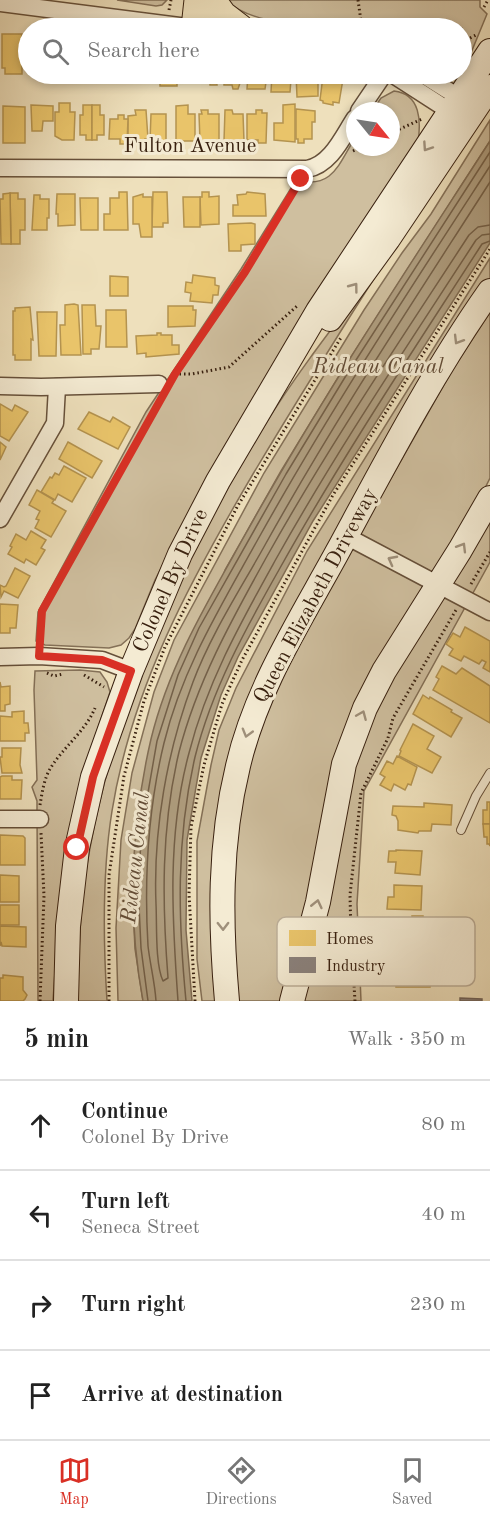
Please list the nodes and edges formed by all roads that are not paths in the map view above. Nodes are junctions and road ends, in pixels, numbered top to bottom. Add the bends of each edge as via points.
1 (174, 0) edge
2 (198, 0) edge
3 (212, 0) edge
4 (0, 3) edge
5 (114, 18) edge
6 (184, 18) edge
7 (193, 18) edge
8 (227, 18) edge
9 (485, 42) edge
10 (472, 78) edge
11 (378, 84) edge
12 (412, 84) edge
13 (433, 84) edge
14 (470, 84) edge
15 (490, 87) edge
16 (366, 102) edge
17 (461, 109) junction
18 (346, 131) edge
19 (0, 168) edge
20 (490, 291) edge
21 (0, 386) edge
22 (57, 387) junction
23 (164, 388) road end
24 (490, 498) edge
25 (0, 519) edge
26 (346, 536) junction
27 (438, 585) junction
28 (490, 612) edge
29 (0, 657) edge
30 (131, 671) junction
31 (490, 773) edge
32 (0, 819) edge
33 (40, 819) road end
34 (461, 830) dead end
35 (314, 917) edge
36 (296, 986) edge
37 (66, 1001) edge
38 (227, 1001) edge
39 (292, 1001) edge

1 - 6 main road
2 - 7 main road
3 - 8 main road
4 - 5 street
9 - 10 main road, Colonel By Drive
11 - 16 street
12 - 17 street
13 - 17 street
14 - 17 main road, Colonel By Drive
15 - 17 main road, Colonel By Drive
17 - 30 main road, Colonel By Drive via 362,277 256,417 218,481 180,554
18 - 19 street, Fulton Avenue via 326,161 307,169
20 -> 26 main road, Queen Elizabeth Driveway via 454,345
21 - 22 street
22 - 23 street
22 - 25 street via 55,423
27 -> 24 main road
27 -> 26 street
26 -> 38 main road, Queen Elizabeth Driveway via 275,666 252,717 238,764 223,863
27 - 28 street
35 -> 27 main road via 350,746 374,689
29 - 30 street via 102,660
30 - 37 main road, Colonel By Drive via 93,777 77,848 68,926
31 - 34 lane
32 - 33 street
39 -> 36 main road

